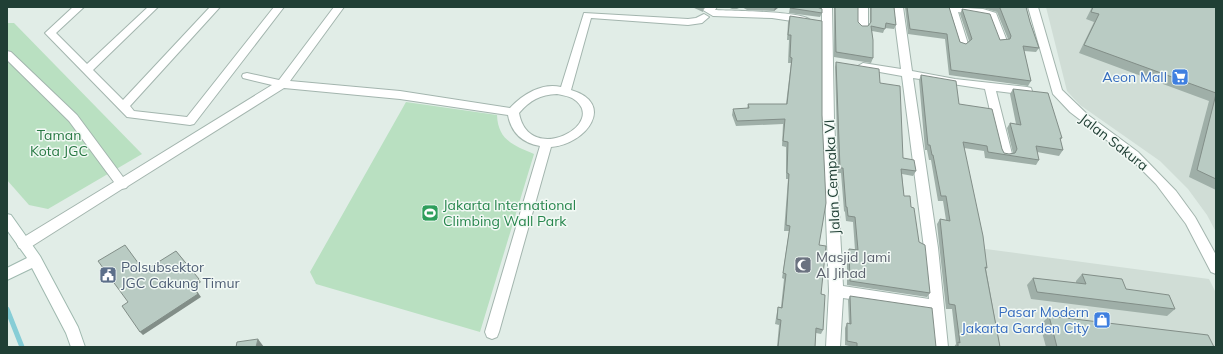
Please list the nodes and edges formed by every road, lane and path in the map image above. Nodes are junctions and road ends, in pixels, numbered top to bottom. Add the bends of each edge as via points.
1 (80, 7) edge
2 (153, 7) edge
3 (215, 7) edge
4 (279, 7) edge
5 (339, 7) edge
6 (863, 7) edge
7 (898, 7) edge
8 (1032, 7) edge
9 (823, 8) edge
10 (982, 9) edge
11 (708, 12) edge
12 (819, 22) junction
13 (863, 27) edge
14 (1002, 41) edge
15 (963, 44) edge
16 (7, 54) edge
17 (852, 64) edge
18 (87, 70) junction
19 (906, 73) junction
20 (247, 76) dead end
21 (282, 84) junction
22 (990, 87) junction
23 (564, 91) junction
24 (1034, 92) edge
25 (124, 106) junction
26 (513, 112) junction
27 (546, 143) junction
28 (1006, 154) edge
29 (122, 185) junction
30 (9, 227) edge
31 (24, 244) junction
32 (34, 260) junction
33 (1216, 268) edge
34 (7, 274) edge
35 (836, 291) junction
36 (936, 306) junction
37 (492, 332) dead end
38 (78, 347) edge
39 (833, 347) edge
40 (836, 347) edge
41 (941, 347) edge

1 - 18 street via 50,33
2 - 18 street
3 - 25 street
4 - 25 street via 190,121 131,114
5 - 21 street
6 - 13 street
7 - 19 street
8 - 33 street, Jalan Sakura via 1057,91 1078,114 1133,154 1164,184 1185,211
9 - 12 street, Jalan Cempaka VI
10 - 14 street via 994,16
10 - 15 street via 953,9
11 - 12 street
11 - 23 street via 699,21 688,22 587,15
12 - 35 street, Jalan Cempaka VI via 832,61 829,148
16 - 29 street via 73,118
17 - 19 street
18 - 25 street
19 - 22 street
19 - 36 street via 931,248
20 - 21 street
21 - 26 street via 400,96
21 - 29 street
22 - 24 street
22 - 28 street
23 - 26 street via 549,90 533,94 521,102
23 - 27 street via 578,97 587,106 589,118 578,134
26 - 27 street via 518,130 530,138
27 - 37 street
29 - 31 street
30 - 31 street
31 - 32 street
32 - 34 street
32 - 38 street via 73,332
35 - 36 street
35 - 39 street, Jalan Cempaka VI
36 - 41 street
39 - 40 street

